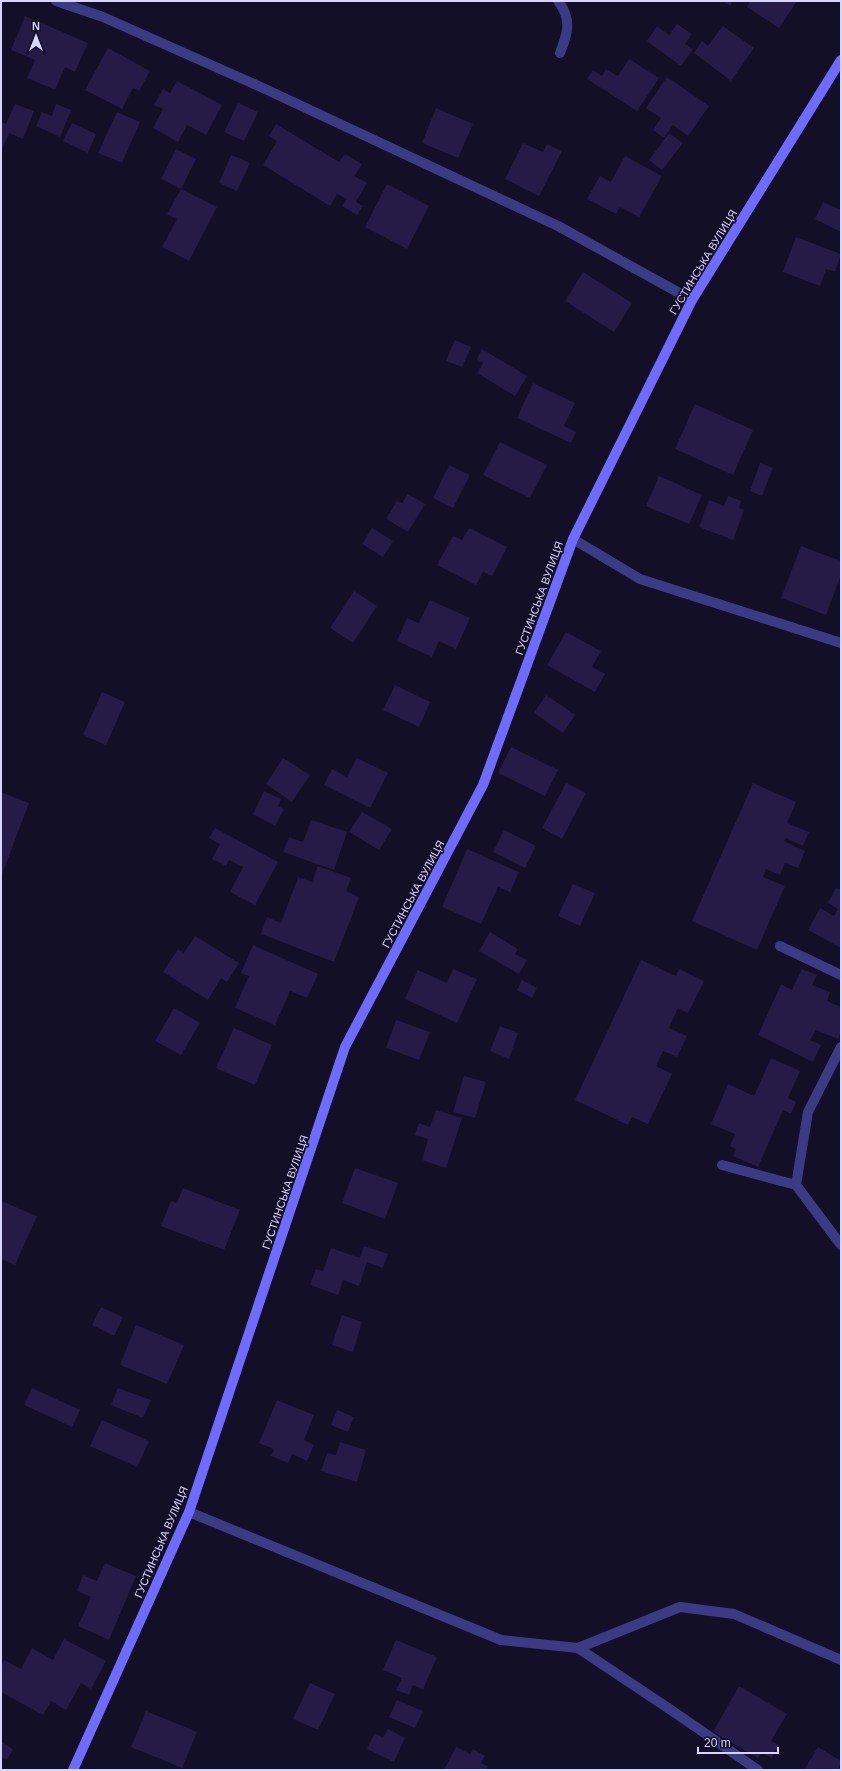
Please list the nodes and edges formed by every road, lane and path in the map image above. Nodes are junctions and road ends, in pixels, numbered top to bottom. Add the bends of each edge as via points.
1 (56, 1) edge
2 (558, 1) edge
3 (560, 53) dead end
4 (841, 60) edge
5 (692, 300) junction
6 (573, 539) junction
7 (841, 643) edge
8 (780, 946) dead end
9 (841, 975) edge
10 (841, 1047) edge
11 (722, 1165) dead end
12 (796, 1185) junction
13 (841, 1245) edge
14 (189, 1512) junction
15 (578, 1648) junction
16 (841, 1660) edge
17 (73, 1770) edge
18 (758, 1770) edge

1 - 5 street via 103,17 263,88 544,219
2 - 3 street via 564,9 568,32
4 - 5 main road, ГУСТИНСЬКА ВУЛИЦЯ
5 - 6 main road, ГУСТИНСЬКА ВУЛИЦЯ
6 - 7 street via 640,579
6 - 14 main road, ГУСТИНСЬКА ВУЛИЦЯ via 483,785 345,1047
8 - 9 street
10 - 12 street via 808,1112
11 - 12 street
12 - 13 street
14 - 15 street via 501,1640
14 - 17 main road, ГУСТИНСЬКА ВУЛИЦЯ
15 - 16 street via 680,1607 734,1614
15 - 18 street

